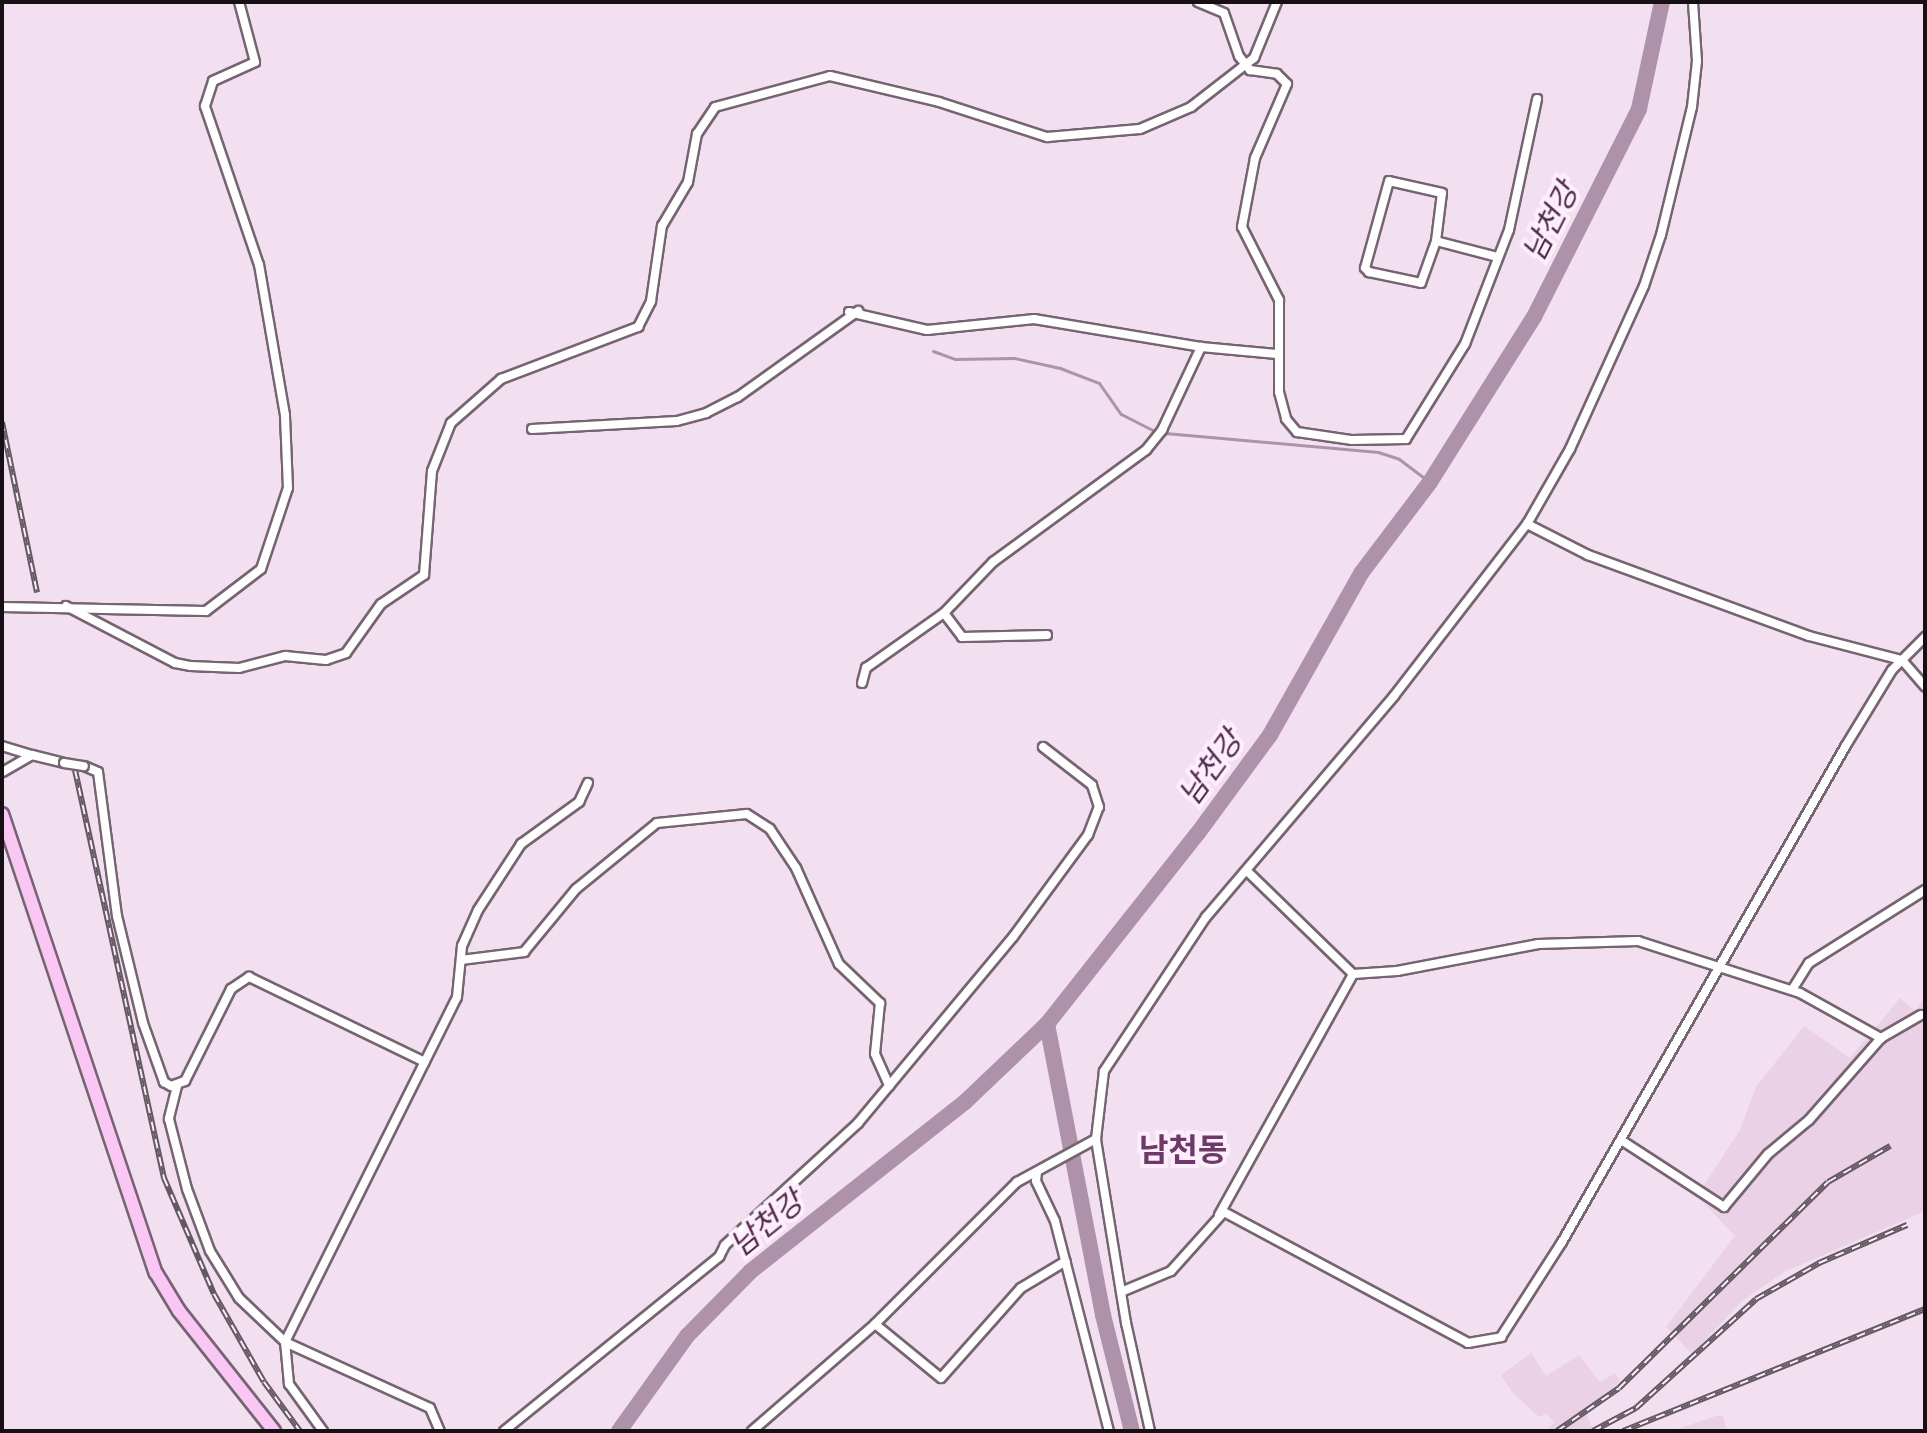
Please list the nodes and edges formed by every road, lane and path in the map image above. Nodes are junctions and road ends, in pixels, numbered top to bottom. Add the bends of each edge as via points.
1 (239, 2) edge
2 (1198, 2) edge
3 (1277, 2) edge
4 (1693, 2) edge
5 (1246, 64) junction
6 (1537, 99) dead end
7 (1436, 241) junction
8 (1498, 257) junction
9 (1201, 347) junction
10 (1277, 354) junction
11 (532, 429) dead end
12 (1527, 524) junction
13 (66, 606) junction
14 (2, 607) edge
15 (944, 613) junction
16 (1047, 635) dead end
17 (1925, 637) edge
18 (1902, 660) junction
19 (862, 683) dead end
20 (1925, 686) edge
21 (2, 746) edge
22 (1043, 747) dead end
23 (32, 755) junction
24 (2, 772) edge
25 (588, 783) dead end
26 (2, 814) edge
27 (1247, 871) junction
28 (1925, 890) edge
29 (461, 960) junction
30 (1721, 964) junction
31 (1353, 974) junction
32 (1792, 990) junction
33 (1921, 1015) dead end
34 (1881, 1038) junction
35 (425, 1062) junction
36 (177, 1086) junction
37 (889, 1086) junction
38 (1096, 1139) junction
39 (1621, 1140) junction
40 (1037, 1172) junction
41 (1218, 1215) junction
42 (1066, 1261) junction
43 (1121, 1292) junction
44 (875, 1324) junction
45 (285, 1342) junction
46 (274, 1431) edge
47 (323, 1431) edge
48 (440, 1431) edge
49 (504, 1431) edge
50 (752, 1431) edge
51 (1109, 1431) edge
52 (1150, 1431) edge

1 - 13 street via 255,62 213,81 205,106 259,265 285,415 289,472 283,506 261,569 206,611
2 - 5 street via 1224,13
3 - 5 street via 1264,39
4 - 12 street via 1697,61 1692,107 1661,235 1590,408
5 - 10 street via 1254,71 1277,74 1287,84 1246,184 1242,227 1279,300
5 - 13 street via 1162,123 1072,138 1036,135 844,77 817,79 715,107 697,134 688,182 662,226 651,301 638,327 501,379 451,423 432,471 424,575 381,604 356,646 326,660 285,656 239,668 190,666
6 - 8 street via 1523,174
7 - 7 street via 1416,285 1365,268 1389,181 1442,193
7 - 8 street
8 - 10 street via 1465,344 1406,439 1329,438 1291,429 1279,392
9 - 10 street
9 - 11 street via 1034,319 927,330 853,311 738,397 706,413 677,421
9 - 15 street via 1162,430 1146,450 1022,538
12 - 18 street via 1588,555 1809,636
12 - 27 street via 1385,707
13 - 14 street
15 - 16 street via 962,637
15 - 19 street via 866,668
17 - 18 street
18 - 20 street
18 - 30 street via 1845,747
21 - 23 street
22 - 37 street via 1097,792 1099,807 1088,835 1013,937
23 - 24 street
23 - 36 street, bridge via 98,772 117,916 143,1023 164,1082
25 - 29 street via 579,802 540,827 510,858 478,910
26 - 46 main road via 156,1273 179,1311
27 - 31 street
27 - 38 street via 1188,942 1104,1071
28 - 32 street via 1809,963
29 - 35 street via 457,997
29 - 37 street via 524,952 576,889 657,823 747,814 782,844 831,951 880,1003 875,1054
30 - 31 street via 1664,945 1599,940 1538,944 1397,971
30 - 32 street
30 - 39 street
31 - 41 street
32 - 34 street
33 - 34 street
34 - 39 street via 1724,1207
35 - 36 street via 249,977 231,989 185,1081
35 - 45 street
36 - 45 street via 169,1119 203,1235 239,1298
37 - 49 street via 858,1123 725,1245 719,1257
38 - 40 street
38 - 43 street
39 - 41 street via 1509,1328 1501,1337 1480,1343 1468,1343 1224,1212
40 - 42 street
40 - 44 street via 994,1203
41 - 43 street via 1171,1271
42 - 44 street via 1021,1288 941,1378
42 - 51 street
43 - 52 street
44 - 50 street
45 - 47 street via 289,1384
45 - 48 street via 430,1408

